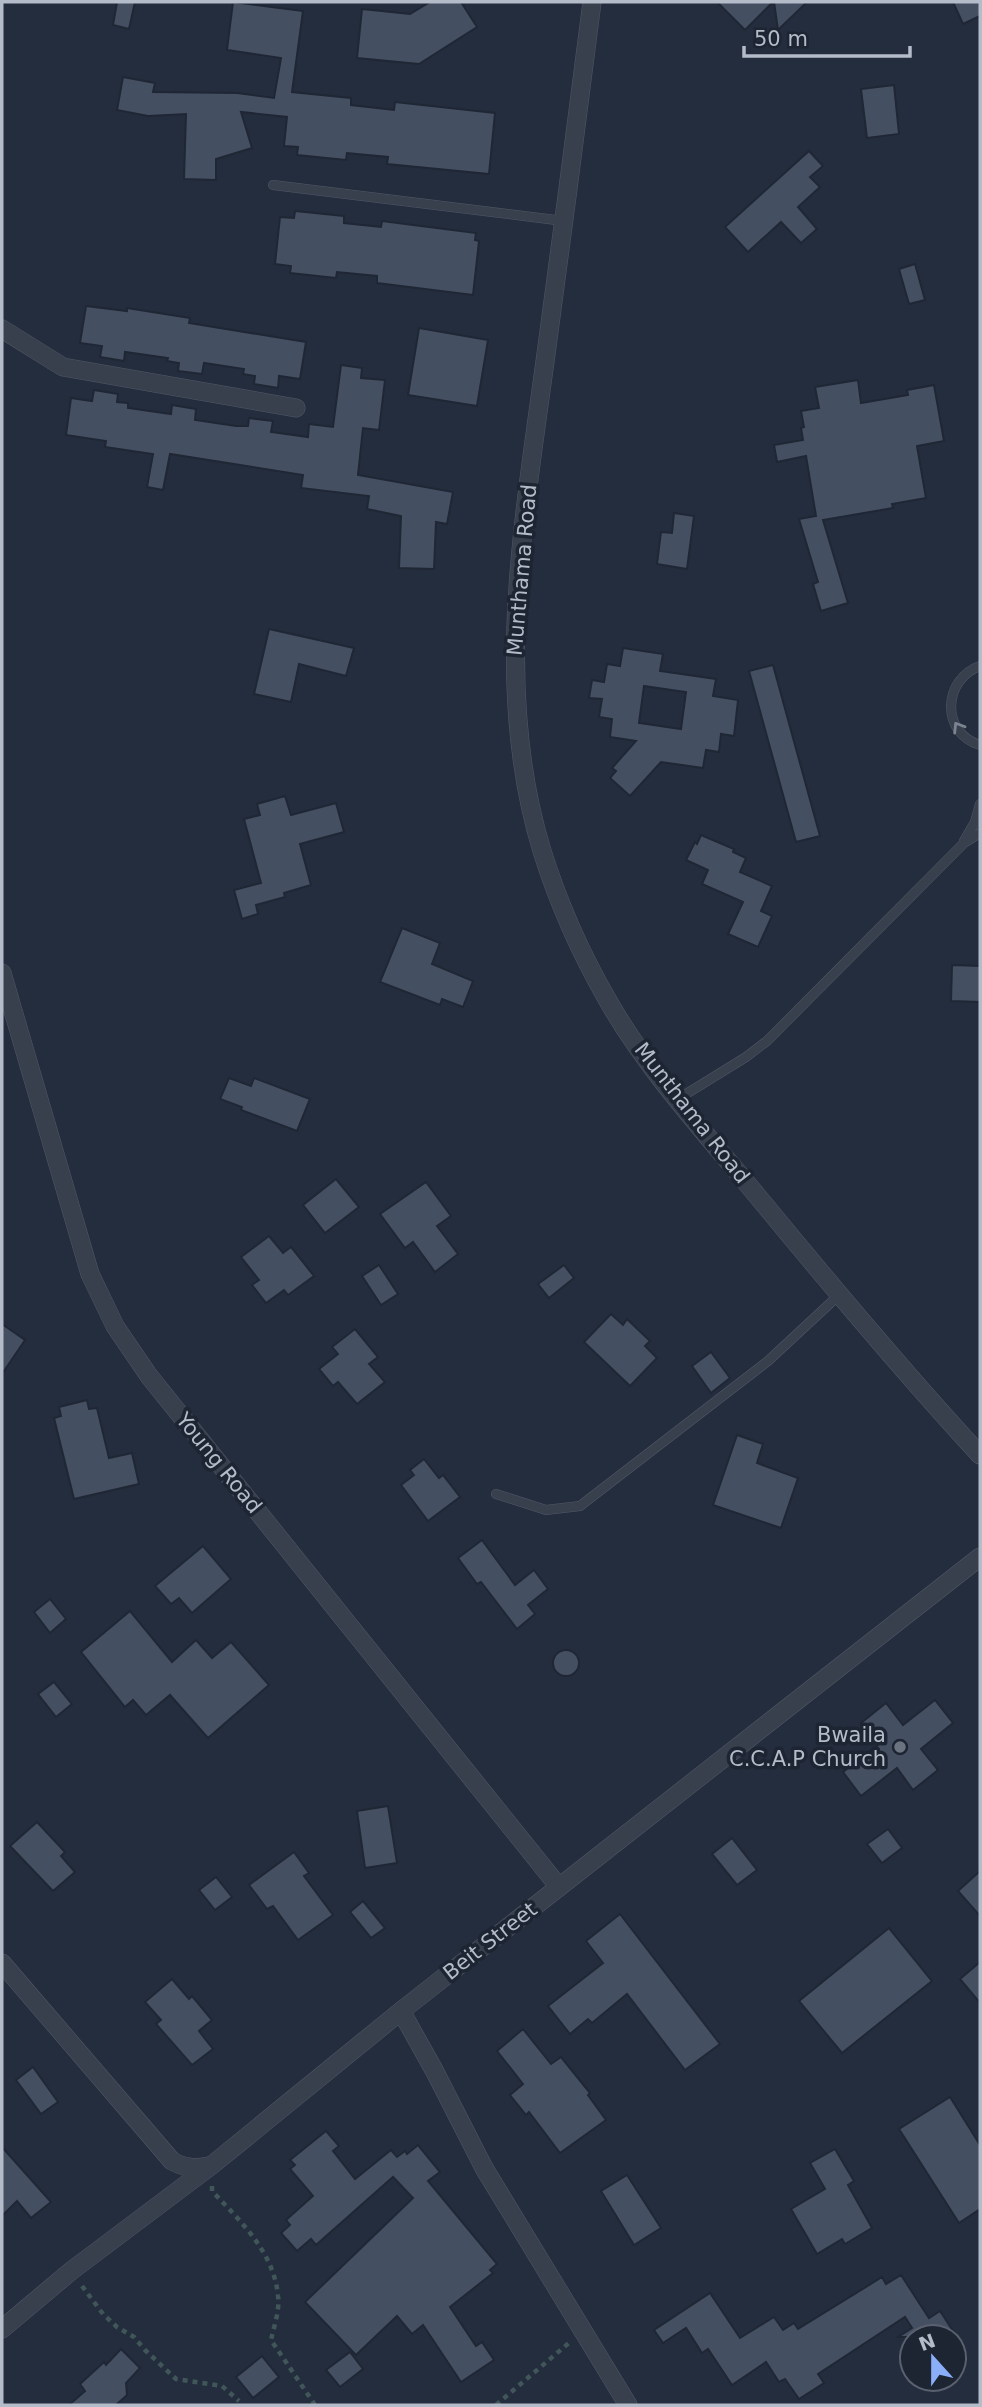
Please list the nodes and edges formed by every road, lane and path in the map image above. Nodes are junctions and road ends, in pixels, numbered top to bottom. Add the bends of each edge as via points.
1 (592, 2) edge
2 (273, 184) dead end
3 (564, 222) junction
4 (2, 329) edge
5 (296, 408) dead end
6 (980, 666) edge
7 (980, 746) edge
8 (980, 804) edge
9 (980, 833) edge
10 (964, 843) junction
11 (2, 973) edge
12 (678, 1099) junction
13 (839, 1295) junction
14 (980, 1455) edge
15 (496, 1493) dead end
16 (980, 1558) edge
17 (559, 1887) junction
18 (2, 1963) edge
19 (401, 2011) junction
20 (212, 2165) junction
21 (71, 2272) junction
22 (2, 2329) edge
23 (585, 2335) junction
24 (239, 2401) dead end
25 (315, 2405) edge
26 (496, 2405) edge
27 (628, 2405) edge

1 - 3 street, Munthama Road
2 - 3 lane
3 - 12 street, Munthama Road via 519,559 514,659 520,742 542,850 559,900 608,1001
4 - 5 street via 63,367
7 -> 6 lane via 958,730 950,710 959,680
8 - 10 lane
9 - 10 lane
10 - 12 lane via 767,1041
11 - 17 street, Young Road via 90,1274 115,1326 149,1376
12 - 13 street, Munthama Road
13 - 14 street, Munthama Road
13 - 15 lane via 768,1361 580,1506 546,1510
16 - 17 street, Beit Street
17 - 19 street, Beit Street
18 - 20 street via 172,2161 183,2167
19 - 20 street, Beit Street
19 - 23 street via 484,2168
20 - 21 street, Beit Street
20 - 25 path via 212,2191 253,2235 270,2262 279,2298 271,2340
21 - 22 street, Beit Street
21 - 24 path via 103,2314 176,2379 222,2386
23 - 26 path via 568,2343
23 - 27 street

